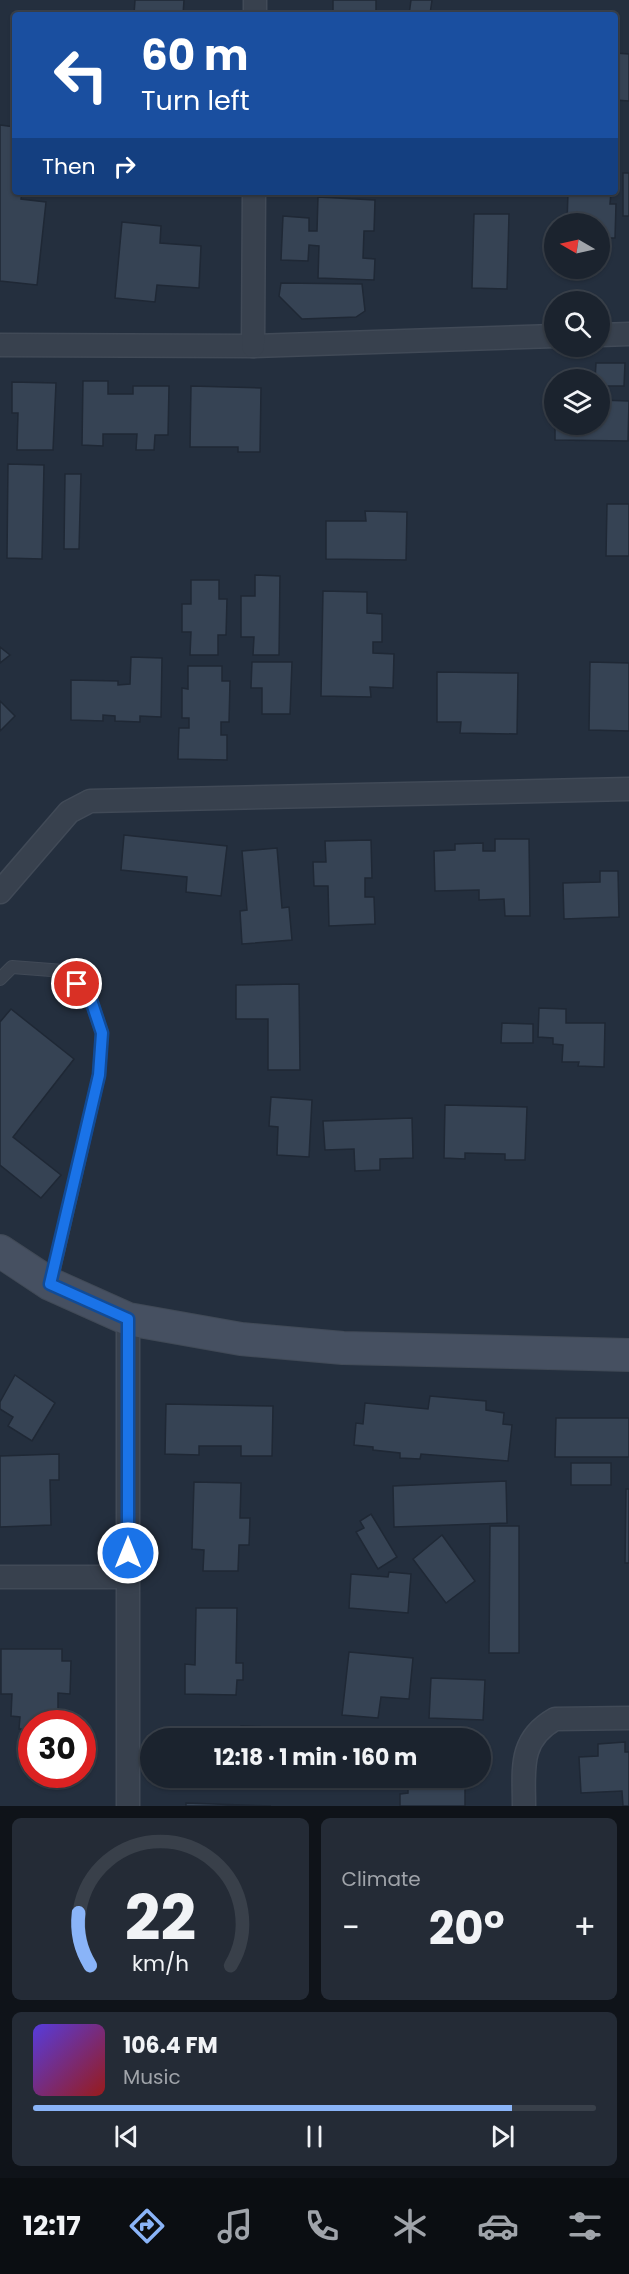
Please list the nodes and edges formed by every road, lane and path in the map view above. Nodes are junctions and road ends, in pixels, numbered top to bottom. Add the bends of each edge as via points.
1 (254, 195) edge
2 (629, 334) edge
3 (610, 335) edge
4 (544, 336) edge
5 (0, 345) edge
6 (254, 346) junction
7 (629, 789) edge
8 (0, 892) edge
9 (0, 979) edge
10 (0, 1251) edge
11 (50, 1284) junction
12 (128, 1319) junction
13 (629, 1355) edge
14 (0, 1577) edge
15 (128, 1577) junction
16 (629, 1718) edge
17 (128, 1806) edge
18 (524, 1806) edge

1 - 6 street
2 - 3 street
4 - 6 street
5 - 6 street
7 - 8 street via 90,801 69,812
9 - 11 lane via 12,967 64,970 90,997 102,1033 99,1075
10 - 11 street
11 - 12 street
12 - 13 street via 241,1339 343,1348
12 - 15 street
14 - 15 street
15 - 17 street
16 - 18 street via 555,1719 547,1723 524,1755

